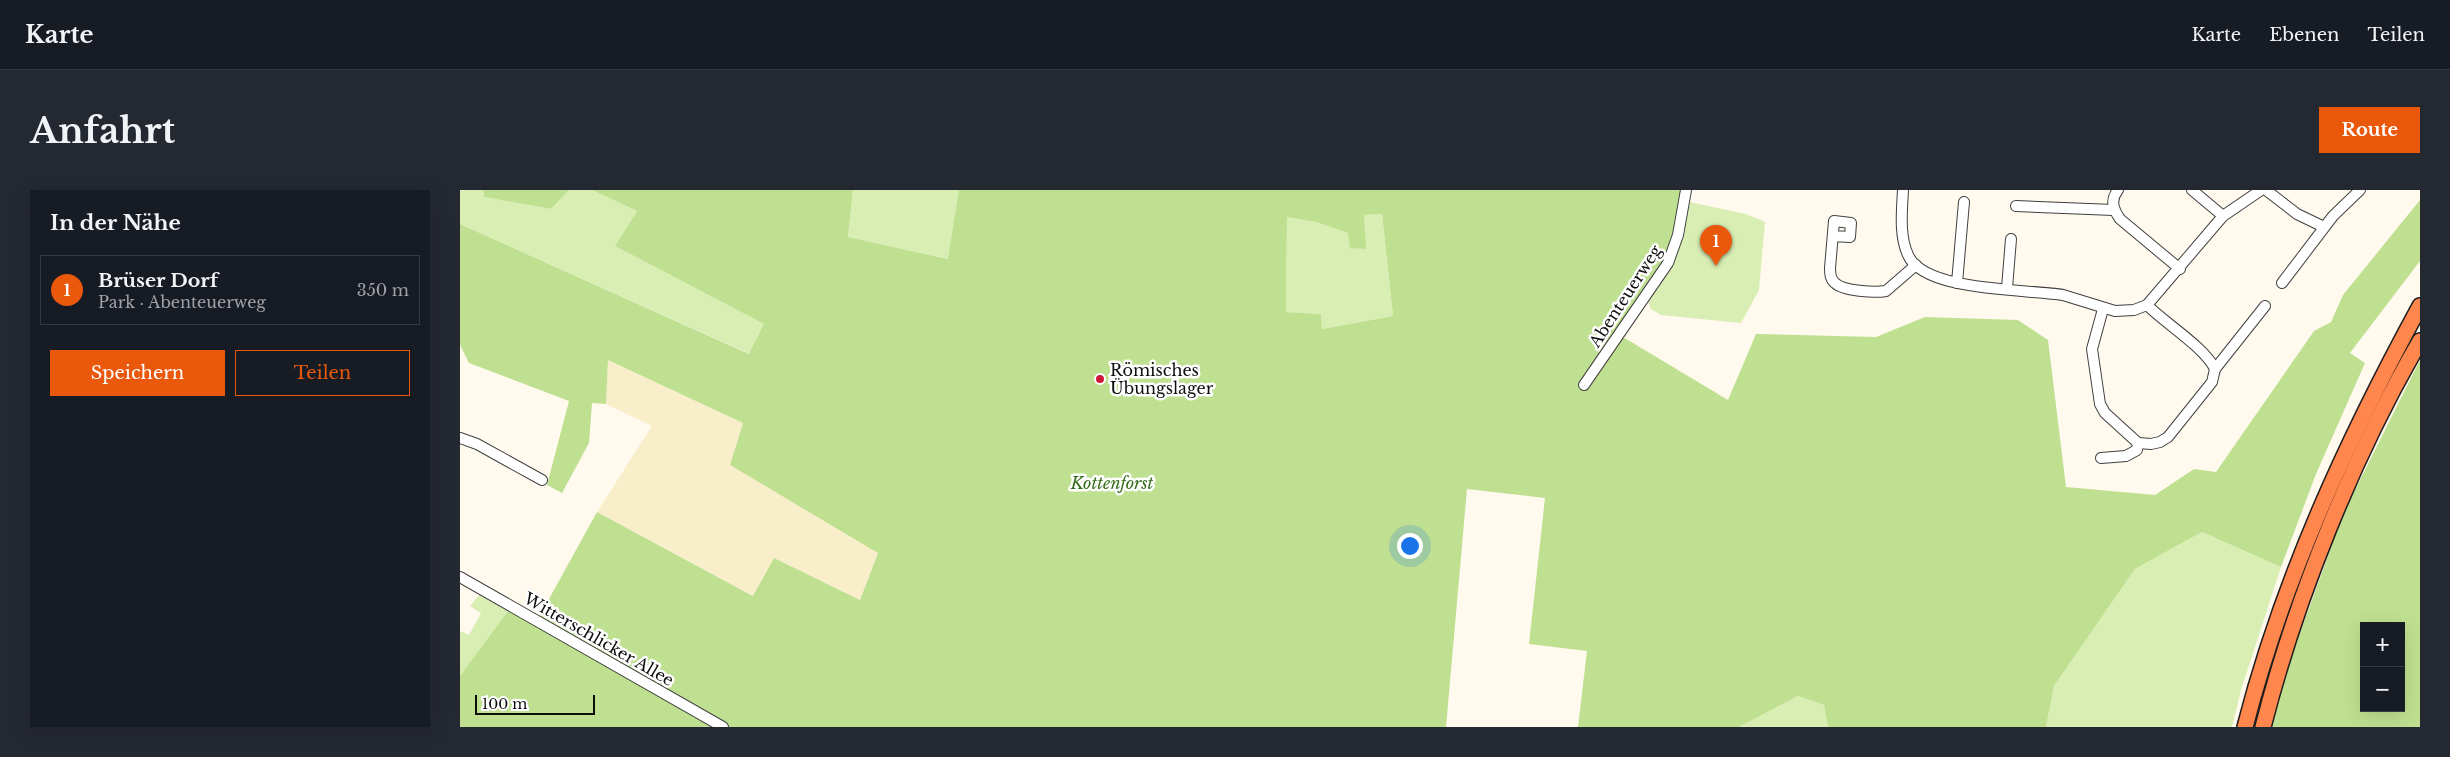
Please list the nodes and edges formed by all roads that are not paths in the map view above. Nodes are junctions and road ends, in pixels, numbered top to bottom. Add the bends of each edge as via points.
1 (1686, 190) edge
2 (1903, 190) edge
3 (2118, 190) edge
4 (2192, 190) edge
5 (2261, 190) edge
6 (2266, 190) edge
7 (2360, 190) edge
8 (1964, 202) dead end
9 (2016, 206) dead end
10 (2114, 210) junction
11 (2223, 216) junction
12 (2324, 227) junction
13 (1833, 236) dead end
14 (2011, 239) dead end
15 (1916, 265) junction
16 (2180, 269) junction
17 (1957, 283) junction
18 (2282, 283) dead end
19 (2006, 288) junction
20 (2147, 305) junction
21 (2266, 306) dead end
22 (2420, 306) edge
23 (2103, 309) junction
24 (2420, 341) edge
25 (2215, 369) junction
26 (1584, 385) dead end
27 (460, 438) edge
28 (2138, 443) junction
29 (2101, 458) dead end
30 (542, 480) dead end
31 (460, 577) edge
32 (723, 727) edge
33 (2245, 727) edge
34 (2263, 727) edge

1 - 26 street, Abenteuerweg via 1678,235 1670,258
2 - 15 street via 1903,236 1908,256
3 - 10 street
4 - 11 street
5 - 11 street
6 - 12 street via 2297,214
7 - 12 street
8 - 17 street
9 - 10 street
10 - 16 street via 2120,219
11 - 16 street
12 - 18 street
13 - 15 street via 1830,274 1835,284 1840,286 1886,291
14 - 19 street
15 - 17 street via 1931,277
16 - 20 street
17 - 19 street
19 - 23 street via 2076,297
20 - 23 street via 2123,312
20 - 25 street via 2205,354
21 - 25 street
22 - 33 highway via 2355,428 2318,514 2290,583
23 - 28 street via 2092,349 2100,404 2105,413
24 - 34 highway via 2371,436 2336,514 2299,607
25 - 28 street via 2212,382 2168,436 2160,442
27 - 30 street
28 - 29 street via 2137,450 2126,456
31 - 32 street, Witterschlicker Allee

